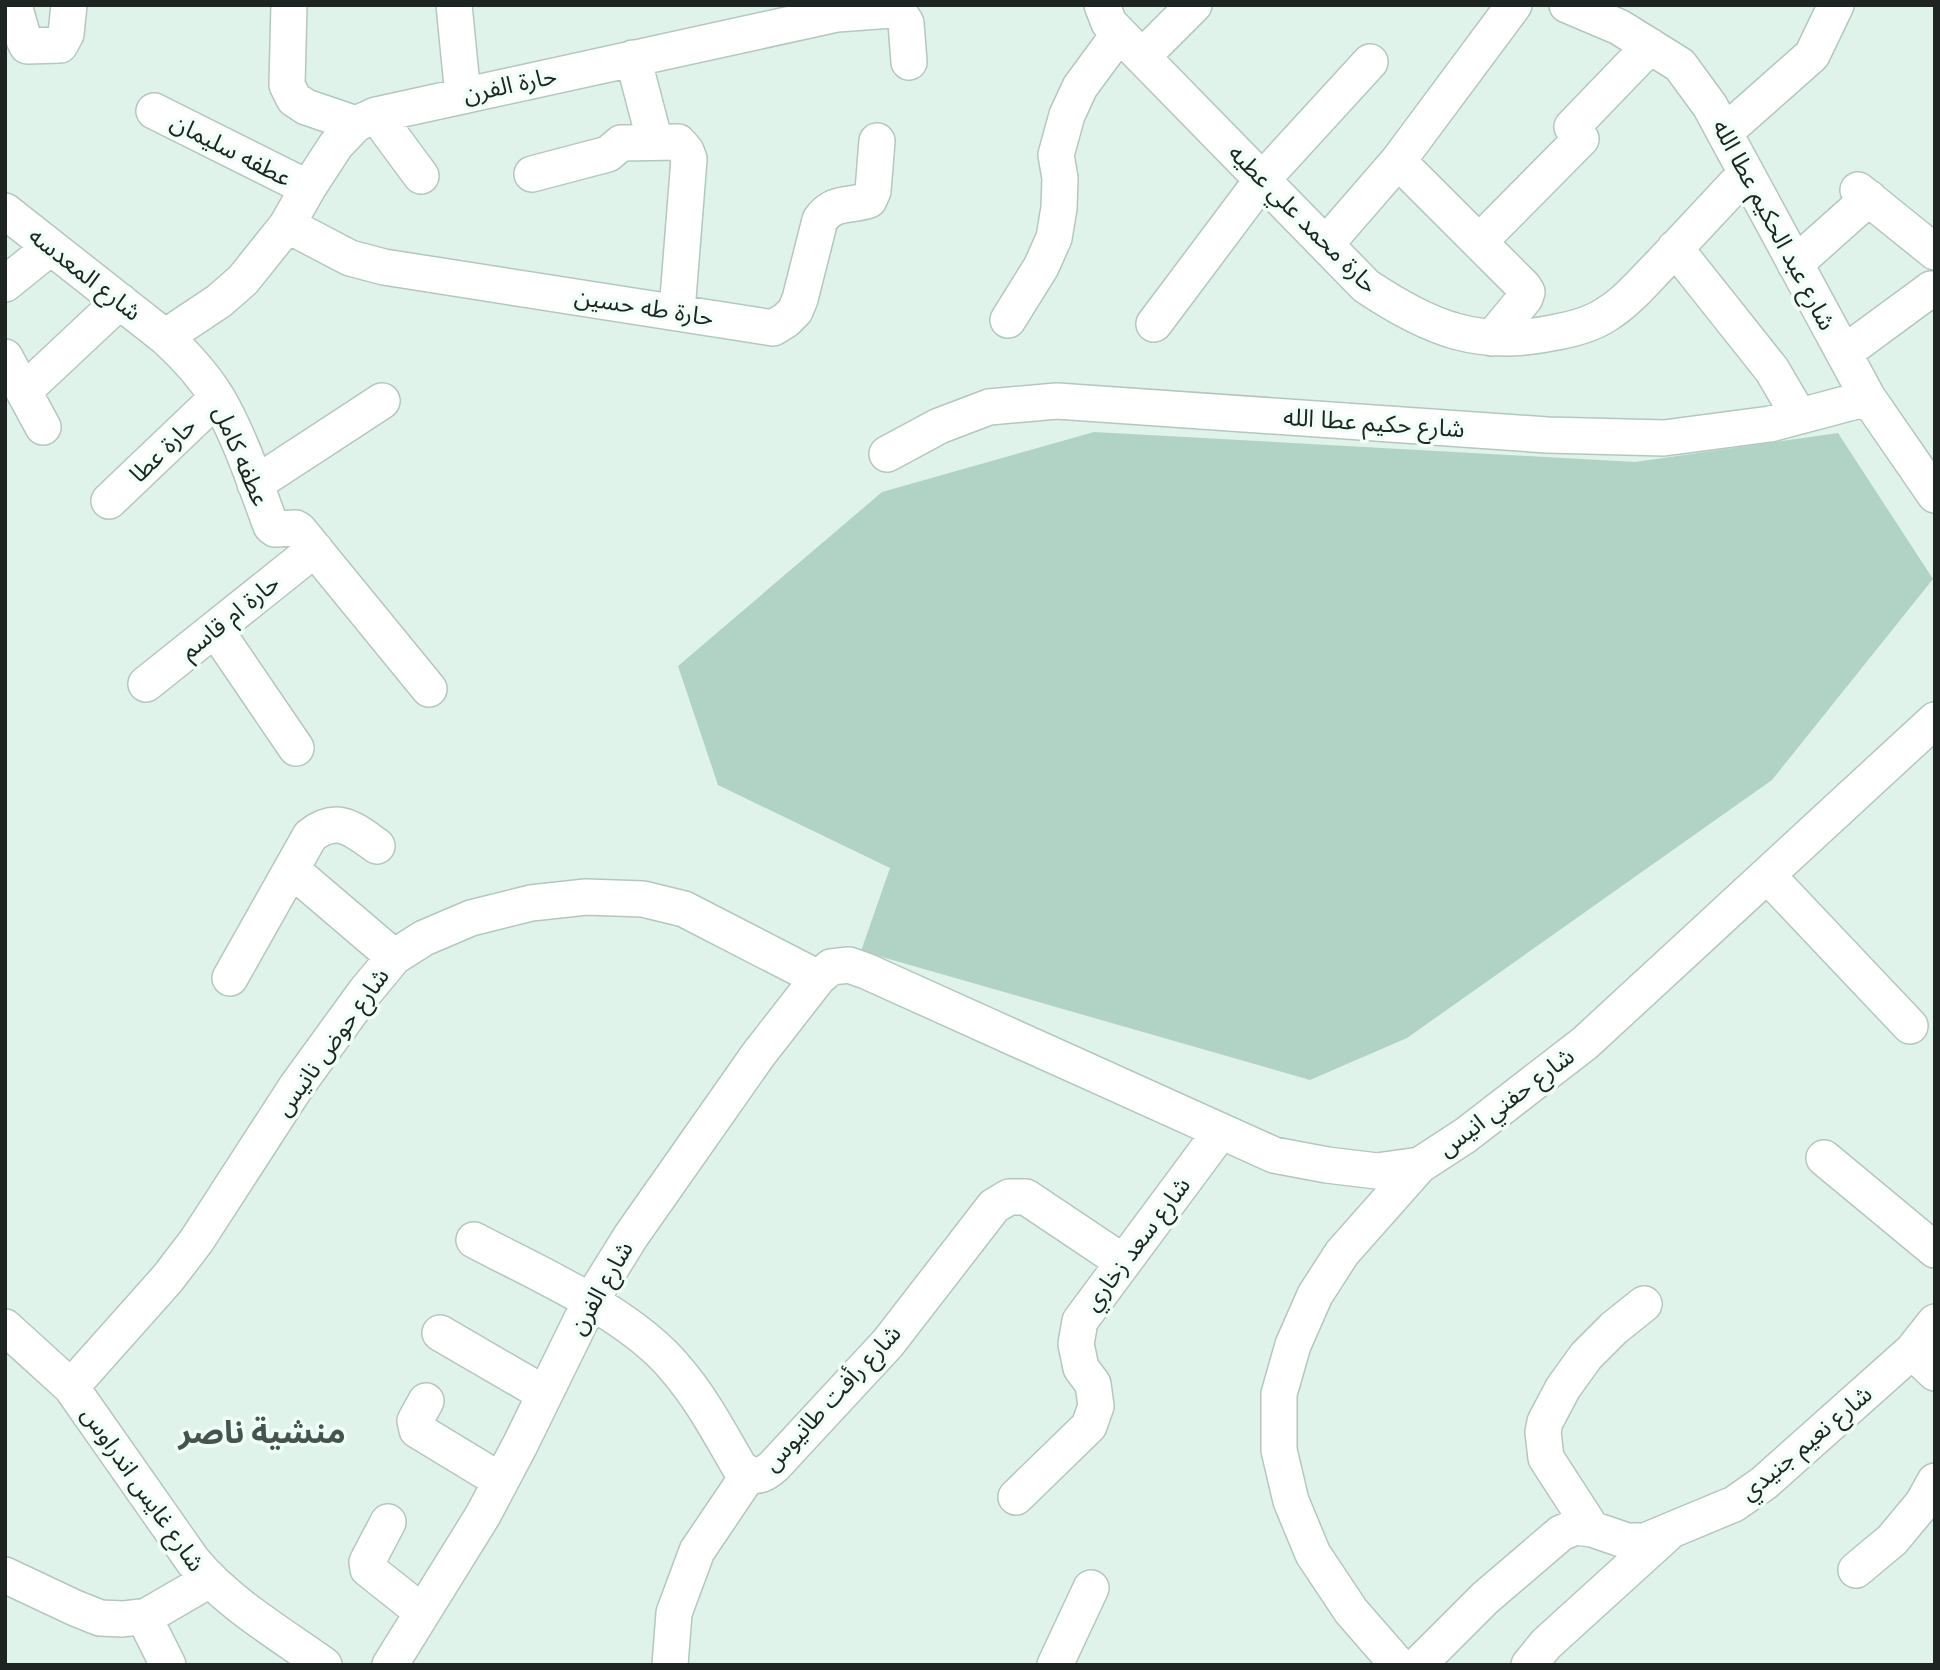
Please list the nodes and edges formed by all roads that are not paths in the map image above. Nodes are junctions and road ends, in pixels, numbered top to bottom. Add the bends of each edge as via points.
1 (14, 5) edge
2 (69, 5) edge
3 (289, 5) edge
4 (454, 5) edge
5 (1194, 5) edge
6 (1514, 5) edge
7 (1567, 5) edge
8 (1836, 5) edge
9 (1112, 23) edge
10 (1650, 46) junction
11 (633, 58) junction
12 (909, 62) dead end
13 (1370, 62) dead end
14 (463, 96) junction
15 (154, 111) dead end
16 (366, 119) junction
17 (1724, 132) junction
18 (877, 141) dead end
19 (655, 142) junction
20 (1398, 161) junction
21 (1746, 173) junction
22 (532, 174) dead end
23 (421, 176) dead end
24 (1262, 180) junction
25 (308, 188) junction
26 (5, 211) edge
27 (287, 225) junction
28 (1479, 242) junction
29 (1326, 244) junction
30 (51, 247) junction
31 (1675, 248) junction
32 (1935, 252) edge
33 (1795, 264) junction
34 (5, 284) edge
35 (1931, 289) dead end
36 (120, 300) junction
37 (677, 311) junction
38 (1008, 320) dead end
39 (1154, 324) dead end
40 (165, 337) junction
41 (1492, 338) junction
42 (1844, 354) junction
43 (5, 357) edge
44 (24, 391) junction
45 (217, 398) junction
46 (1868, 398) junction
47 (382, 401) dead end
48 (1799, 416) junction
49 (43, 427) dead end
50 (887, 454) dead end
51 (255, 484) junction
52 (1933, 489) edge
53 (109, 501) dead end
54 (315, 549) junction
55 (215, 629) junction
56 (146, 684) dead end
57 (429, 689) dead end
58 (1935, 720) edge
59 (296, 748) dead end
60 (377, 846) dead end
61 (292, 870) junction
62 (1767, 875) junction
63 (394, 957) junction
64 (866, 971) joint
65 (230, 978) dead end
66 (818, 978) junction
67 (1910, 1026) dead end
68 (1221, 1131) junction
69 (1824, 1158) dead end
70 (1420, 1165) junction
71 (474, 1240) dead end
72 (1935, 1250) edge
73 (1123, 1262) junction
74 (590, 1302) junction
75 (1644, 1304) dead end
76 (1935, 1322) edge
77 (5, 1327) edge
78 (440, 1333) dead end
79 (1924, 1362) edge
80 (71, 1387) junction
81 (545, 1394) junction
82 (426, 1401) dead end
83 (749, 1474) junction
84 (501, 1481) junction
85 (1935, 1481) edge
86 (1016, 1496) dead end
87 (388, 1522) dead end
88 (1592, 1529) junction
89 (1669, 1531) junction
90 (1856, 1570) dead end
91 (5, 1575) edge
92 (209, 1580) junction
93 (1091, 1588) dead end
94 (422, 1612) junction
95 (147, 1615) junction
96 (168, 1665) edge
97 (324, 1665) edge
98 (390, 1665) edge
99 (670, 1665) edge
100 (1055, 1665) edge
101 (1398, 1665) edge
102 (1418, 1665) edge
103 (1529, 1665) edge

1 - 2 street via 27,46 60,45
3 - 16 street via 286,85 294,99 306,107
4 - 14 street
5 - 9 street
6 - 20 street
7 - 10 street, شارع عبد الحكيم عطا الله
8 - 17 street via 1812,55
9 - 24 street, حارة محمد علي عطيه
9 - 38 street via 1067,115 1056,155 1060,178 1054,238
10 - 17 street, شارع عبد الحكيم عطا الله via 1679,65
10 - 28 street via 1572,127 1580,141
11 - 12 street, حارة الفرن via 837,15 892,10 906,23
11 - 14 street, حارة الفرن
11 - 19 street
13 - 24 street
14 - 16 street, حارة الفرن
15 - 25 street, عطفه سليمان
16 - 23 street
16 - 25 street via 336,145
17 - 21 street, شارع عبد الحكيم عطا الله
18 - 37 street, حارة طه حسين via 869,200 835,207 820,220 800,299 786,320 773,328
19 - 22 street via 621,143 608,154
19 - 37 street via 678,142 689,159
20 - 28 street
20 - 29 street
21 - 31 street, حارة محمد علي عطيه
21 - 33 street, شارع عبد الحكيم عطا الله
24 - 29 street, حارة محمد علي عطيه
24 - 39 street
25 - 27 street
26 - 30 street, شارع المعدسه
27 - 37 street, حارة طه حسين via 350,258 384,267
27 - 40 street via 243,280
28 - 41 street via 1527,292
29 - 41 street, حارة محمد علي عطيه via 1366,285 1399,308 1428,323
30 - 34 street
30 - 36 street, شارع المعدسه
31 - 41 street, حارة محمد علي عطيه via 1607,315 1532,338
31 - 48 street via 1772,370
32 - 33 street via 1864,194
33 - 42 street, شارع عبد الحكيم عطا الله
35 - 42 street
36 - 40 street, شارع المعدسه
36 - 44 street
40 - 45 street, عطفه كامل via 187,357
42 - 46 street, شارع عبد الحكيم عطا الله
43 - 44 street
44 - 49 street
45 - 51 street, عطفه كامل
45 - 53 street, حارة عطا
46 - 48 street, شارع حكيم عطا الله
46 - 52 street, شارع عبد الحكيم عطا الله
47 - 51 street
48 - 50 street, شارع حكيم عطا الله via 1664,438 1547,435 1057,401 989,407 939,426
51 - 54 street, عطفه كامل via 271,526 296,528
54 - 55 street, حارة ام قاسم
54 - 57 street, عطفه كامل
55 - 56 street, حارة ام قاسم
55 - 59 street
58 - 62 street, شارع حفني انيس
60 - 61 street via 354,829 337,824 321,827 310,836
61 - 63 street
61 - 65 street
62 - 67 street
62 - 70 street, شارع حفني انيس via 1585,1043
63 - 66 street, شارع حوض نانيس via 471,918 531,903 586,897 643,899 684,909
63 - 80 street, شارع حوض نانيس via 296,1087 168,1278
64 - 66 street, شارع الفرن via 849,965 831,967
64 - 68 street, شارع حفني انيس
66 - 74 street, شارع الفرن via 758,1055
68 - 70 street, شارع حفني انيس via 1274,1154 1327,1165 1377,1171
68 - 73 street, شارع سعد زخاري
69 - 72 street
70 - 101 street via 1342,1252 1315,1295 1293,1345 1279,1394 1279,1450 1291,1501 1313,1554 1351,1611
71 - 74 street, شارع رأفت طانيوس
73 - 83 street, شارع رأفت طانيوس via 1026,1197 1009,1197 994,1206 888,1343 774,1466 758,1475
73 - 86 street, شارع سعد زخاري via 1080,1321 1076,1345 1081,1368 1093,1384 1096,1406 1089,1426
74 - 81 street, شارع الفرن
74 - 83 street, شارع رأفت طانيوس via 645,1338 674,1367 698,1397 740,1468
75 - 88 street via 1587,1356 1545,1422 1546,1458
76 - 79 street, شارع نعيم جنيدي
77 - 80 street, شارع غايس اندراوس
78 - 81 street
79 - 89 street, شارع نعيم جنيدي via 1734,1504
80 - 92 street, شارع غايس اندراوس
81 - 84 street, شارع الفرن
82 - 84 street via 415,1421 417,1430
83 - 99 street via 697,1551 674,1613
84 - 94 street, شارع الفرن
85 - 90 street via 1892,1540
87 - 94 street via 367,1562 368,1569
88 - 89 street, شارع نعيم جنيدي via 1627,1541 1645,1541
88 - 102 street, شارع نعيم جنيدي via 1575,1527 1561,1533 1485,1598
89 - 103 street
91 - 95 street via 100,1618
92 - 95 street
92 - 97 street, شارع غايس اندراوس
93 - 100 street
94 - 98 street, شارع الفرن
95 - 96 street

